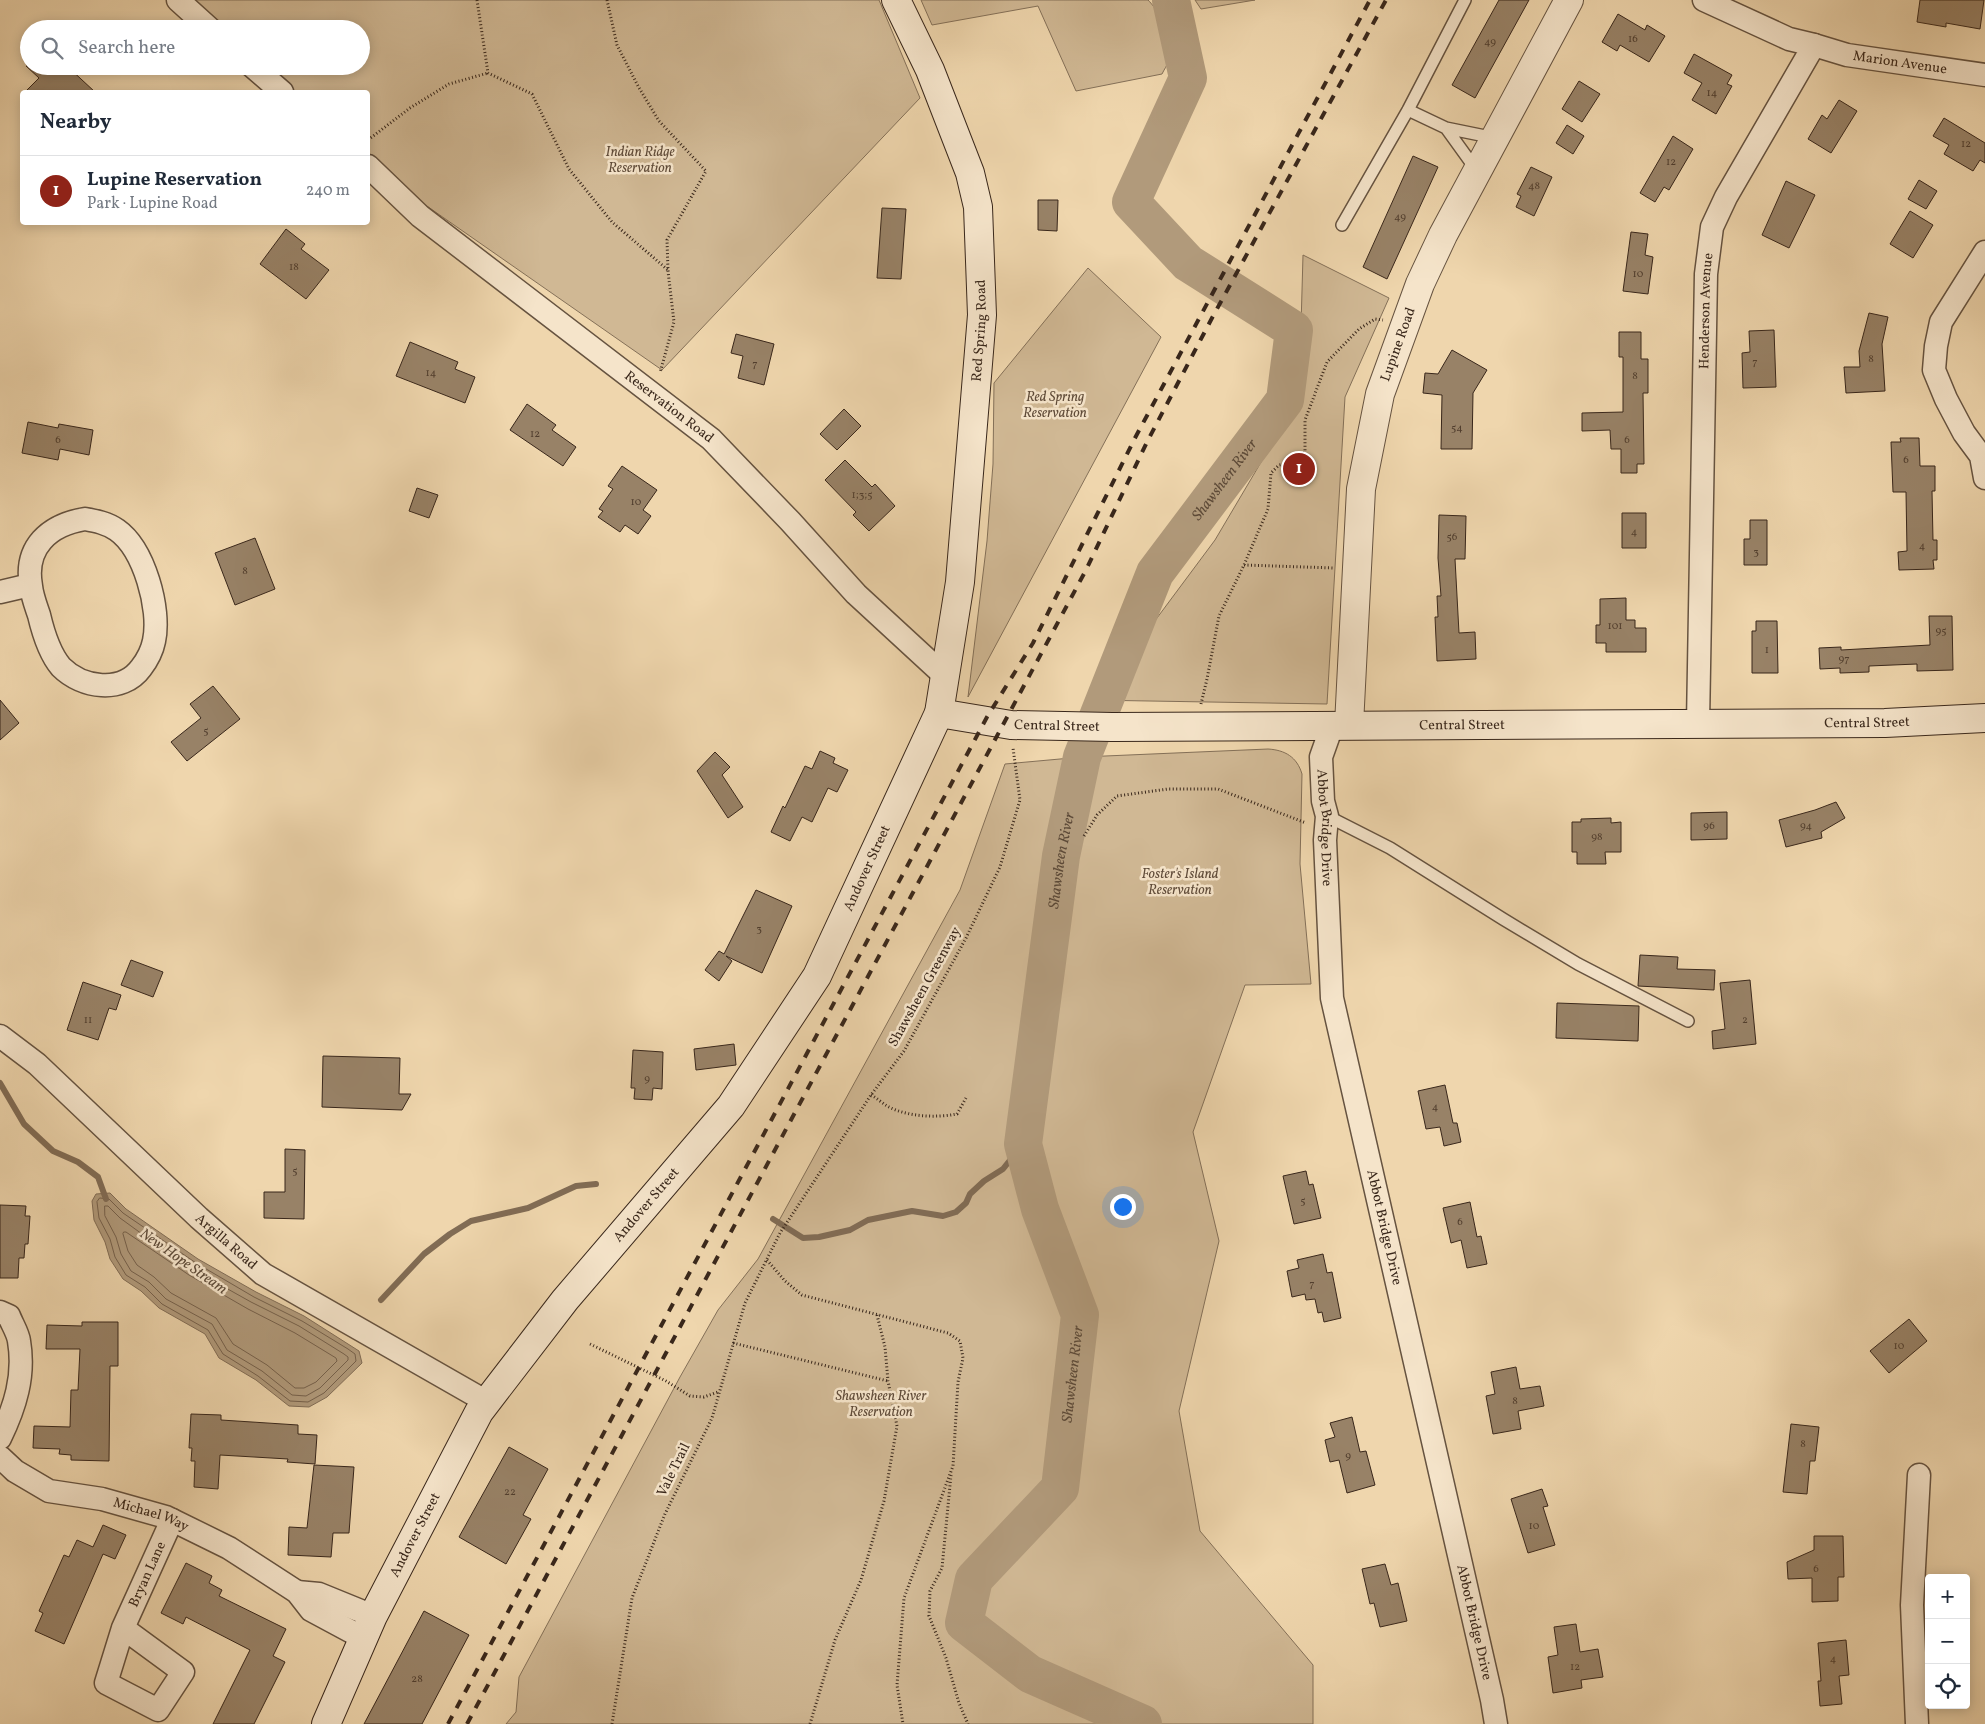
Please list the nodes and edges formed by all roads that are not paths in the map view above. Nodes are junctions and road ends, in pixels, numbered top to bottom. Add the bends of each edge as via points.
1 (178, 0) edge
2 (896, 0) edge
3 (1465, 0) edge
4 (1570, 0) edge
5 (1704, 0) edge
6 (200, 20) edge
7 (1814, 45) junction
8 (262, 75) edge
9 (1985, 75) edge
10 (280, 90) edge
11 (1408, 110) junction
12 (1446, 128) junction
13 (1495, 138) junction
14 (370, 168) edge
15 (1477, 171) junction
16 (1342, 225) dead end
17 (1985, 252) edge
18 (1985, 478) edge
19 (30, 585) junction
20 (0, 592) edge
21 (946, 676) junction
22 (939, 713) junction
23 (1985, 718) edge
24 (1698, 723) junction
25 (1341, 725) junction
26 (1326, 823) junction
27 (1688, 1021) dead end
28 (0, 1036) edge
29 (0, 1312) edge
30 (486, 1402) junction
31 (0, 1438) edge
32 (0, 1457) edge
33 (1919, 1475) dead end
34 (172, 1520) junction
35 (123, 1628) dead end
36 (369, 1628) junction
37 (326, 1724) edge
38 (1496, 1724) edge
39 (1917, 1724) edge

1 - 6 street
2 - 21 main road, Red Spring Road via 970,172 978,207 982,315 960,582
3 - 11 lane
4 - 13 main road, Lupine Road
5 - 7 street via 1789,39
7 - 9 street, Marion Avenue via 1847,55
7 - 24 street, Henderson Avenue via 1712,227 1706,274
8 - 10 street
11 - 12 lane
11 - 16 lane
12 - 13 lane
12 - 15 lane
13 - 15 main road, Lupine Road
14 - 21 street, Reservation Road via 420,216 711,439 856,594
15 - 25 main road, Lupine Road via 1420,284 1380,394 1361,489 1357,569
17 - 18 street via 1941,322 1934,370 1964,433 1981,456
19 - 19 street via 43,632 60,666 73,677 89,685 107,686 124,681 139,671 149,657 156,622 153,601 138,558 117,530 102,522 85,520 68,522 51,531 38,544 30,562
19 - 20 street
21 - 22 main road, Andover Street
22 - 25 main road, Central Street via 1011,725
22 - 30 main road, Andover Street via 817,976 731,1106 564,1300
23 - 24 main road, Central Street via 1885,723
24 - 25 main road, Central Street
25 - 26 street, Abbot Bridge Drive via 1321,757
26 - 27 lane via 1390,848 1578,964
26 - 38 street, Abbot Bridge Drive via 1332,998
28 - 30 street, Argilla Road via 37,1064 199,1218 263,1274
29 - 31 street via 9,1316 19,1340 20,1368 18,1397
30 - 36 main road, Andover Street
32 - 34 street, Michael Way via 15,1471 49,1490 102,1498
33 - 39 street via 1912,1605
34 - 35 street, Bryan Lane
34 - 36 street, Michael Way via 229,1548 297,1592 311,1610
36 - 37 main road, Andover Street

